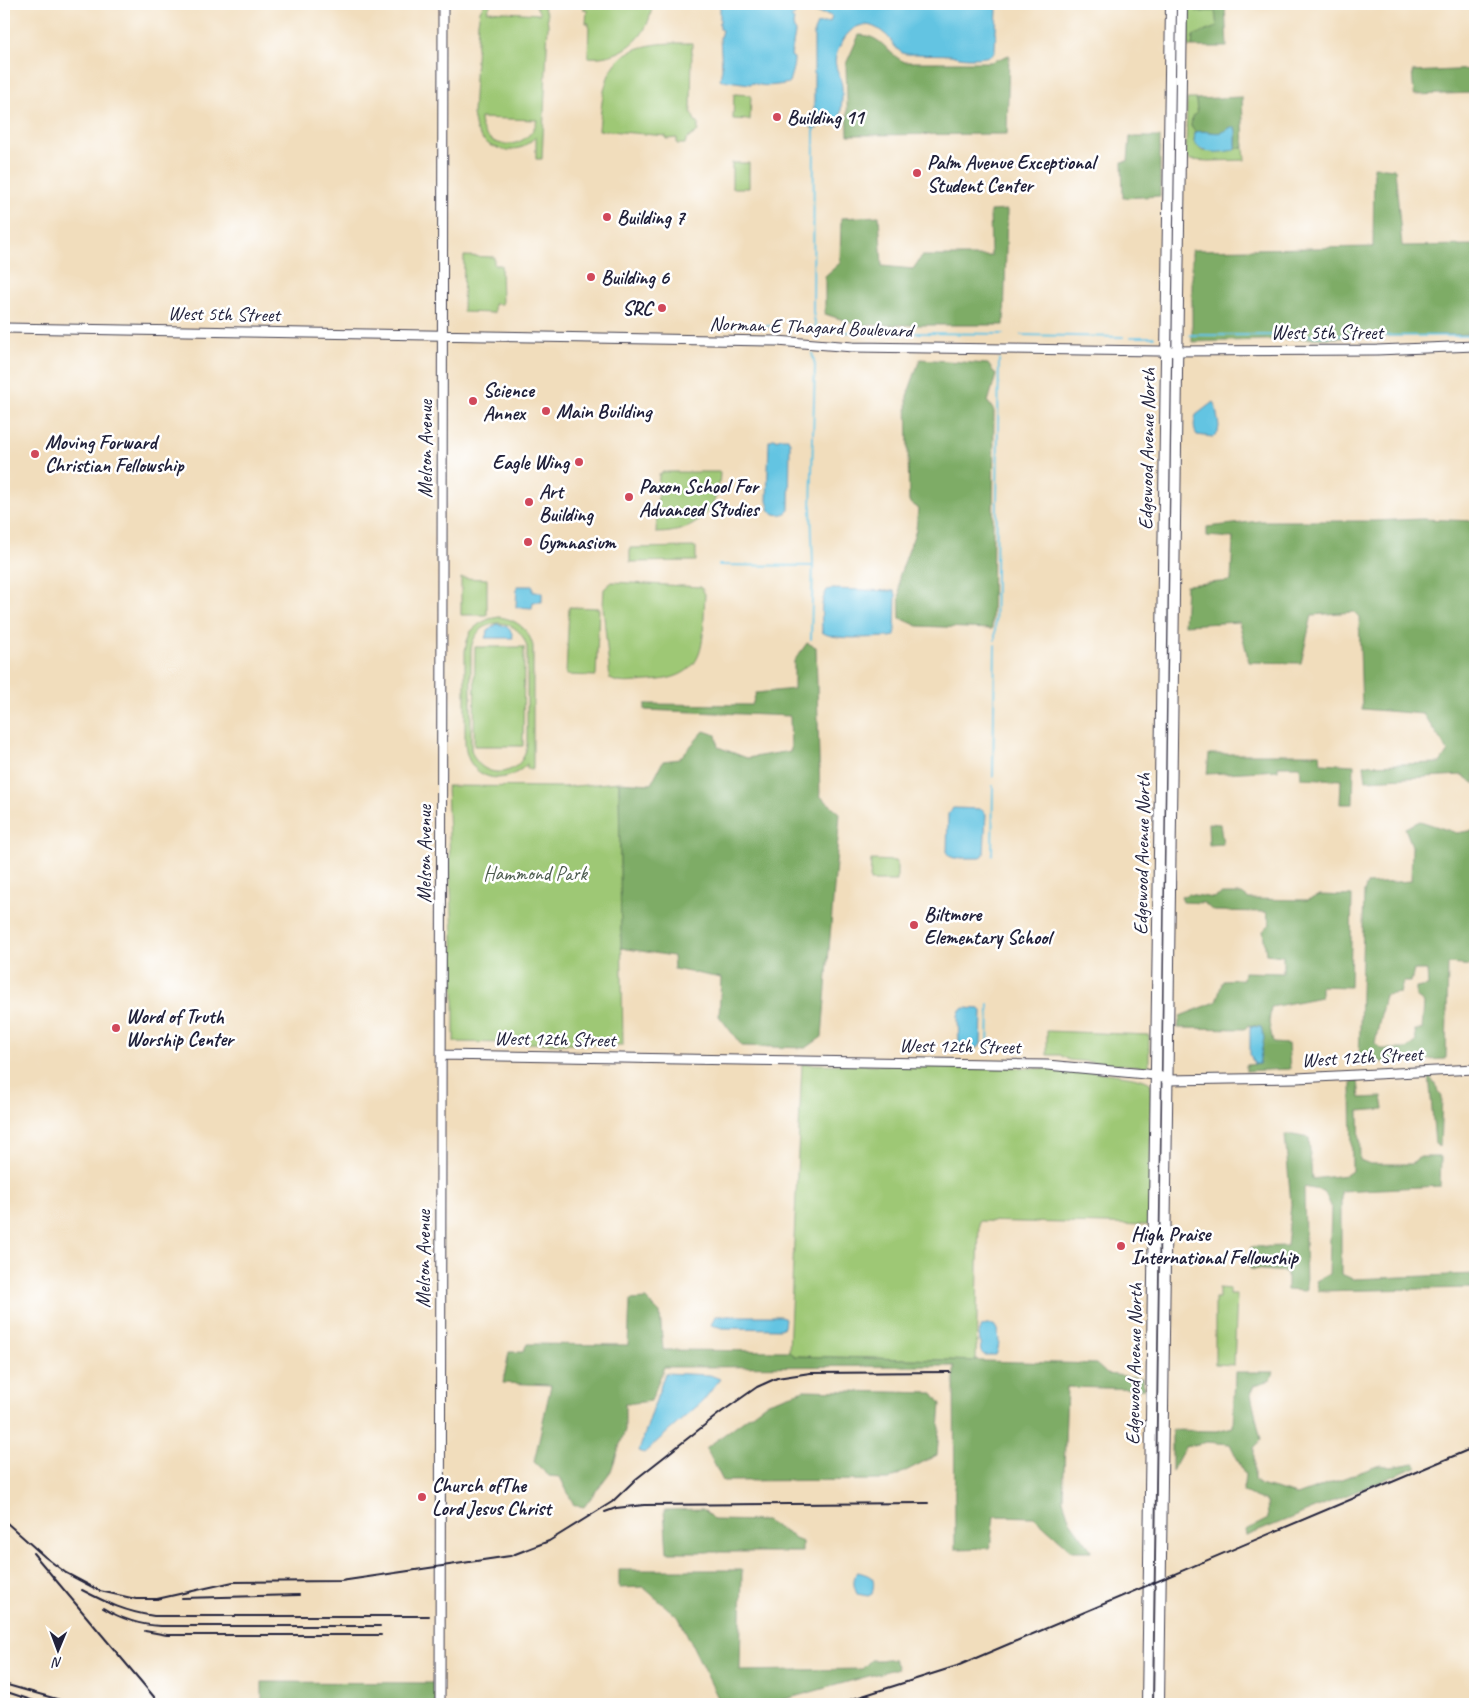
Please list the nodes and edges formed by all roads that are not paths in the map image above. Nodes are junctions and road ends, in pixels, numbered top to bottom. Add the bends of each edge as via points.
1 (443, 4) edge
2 (1171, 4) edge
3 (1182, 4) edge
4 (4, 328) edge
5 (443, 335) junction
6 (1475, 346) edge
7 (1166, 351) junction
8 (1178, 351) junction
9 (441, 1054) junction
10 (1475, 1069) edge
11 (1156, 1075) junction
12 (1168, 1080) junction
13 (440, 1704) edge
14 (1147, 1704) edge
15 (1159, 1704) edge

1 - 5 street, Melson Avenue
2 - 7 main road, Edgewood Avenue North
3 - 8 main road, Edgewood Avenue North
4 - 5 street, West 5th Street
5 - 7 street, Norman E Thagard Boulevard via 786,342 853,347
5 - 9 street, Melson Avenue
6 - 8 street, West 5th Street
7 - 8 street, Norman E Thagard Boulevard
7 - 11 main road, Edgewood Avenue North
8 - 12 main road, Edgewood Avenue North
9 - 11 street, West 12th Street via 1047,1065
9 - 13 street, Melson Avenue
10 - 12 street, West 12th Street via 1297,1078
11 - 12 street, West 12th Street
11 - 14 main road, Edgewood Avenue North
12 - 15 main road, Edgewood Avenue North

